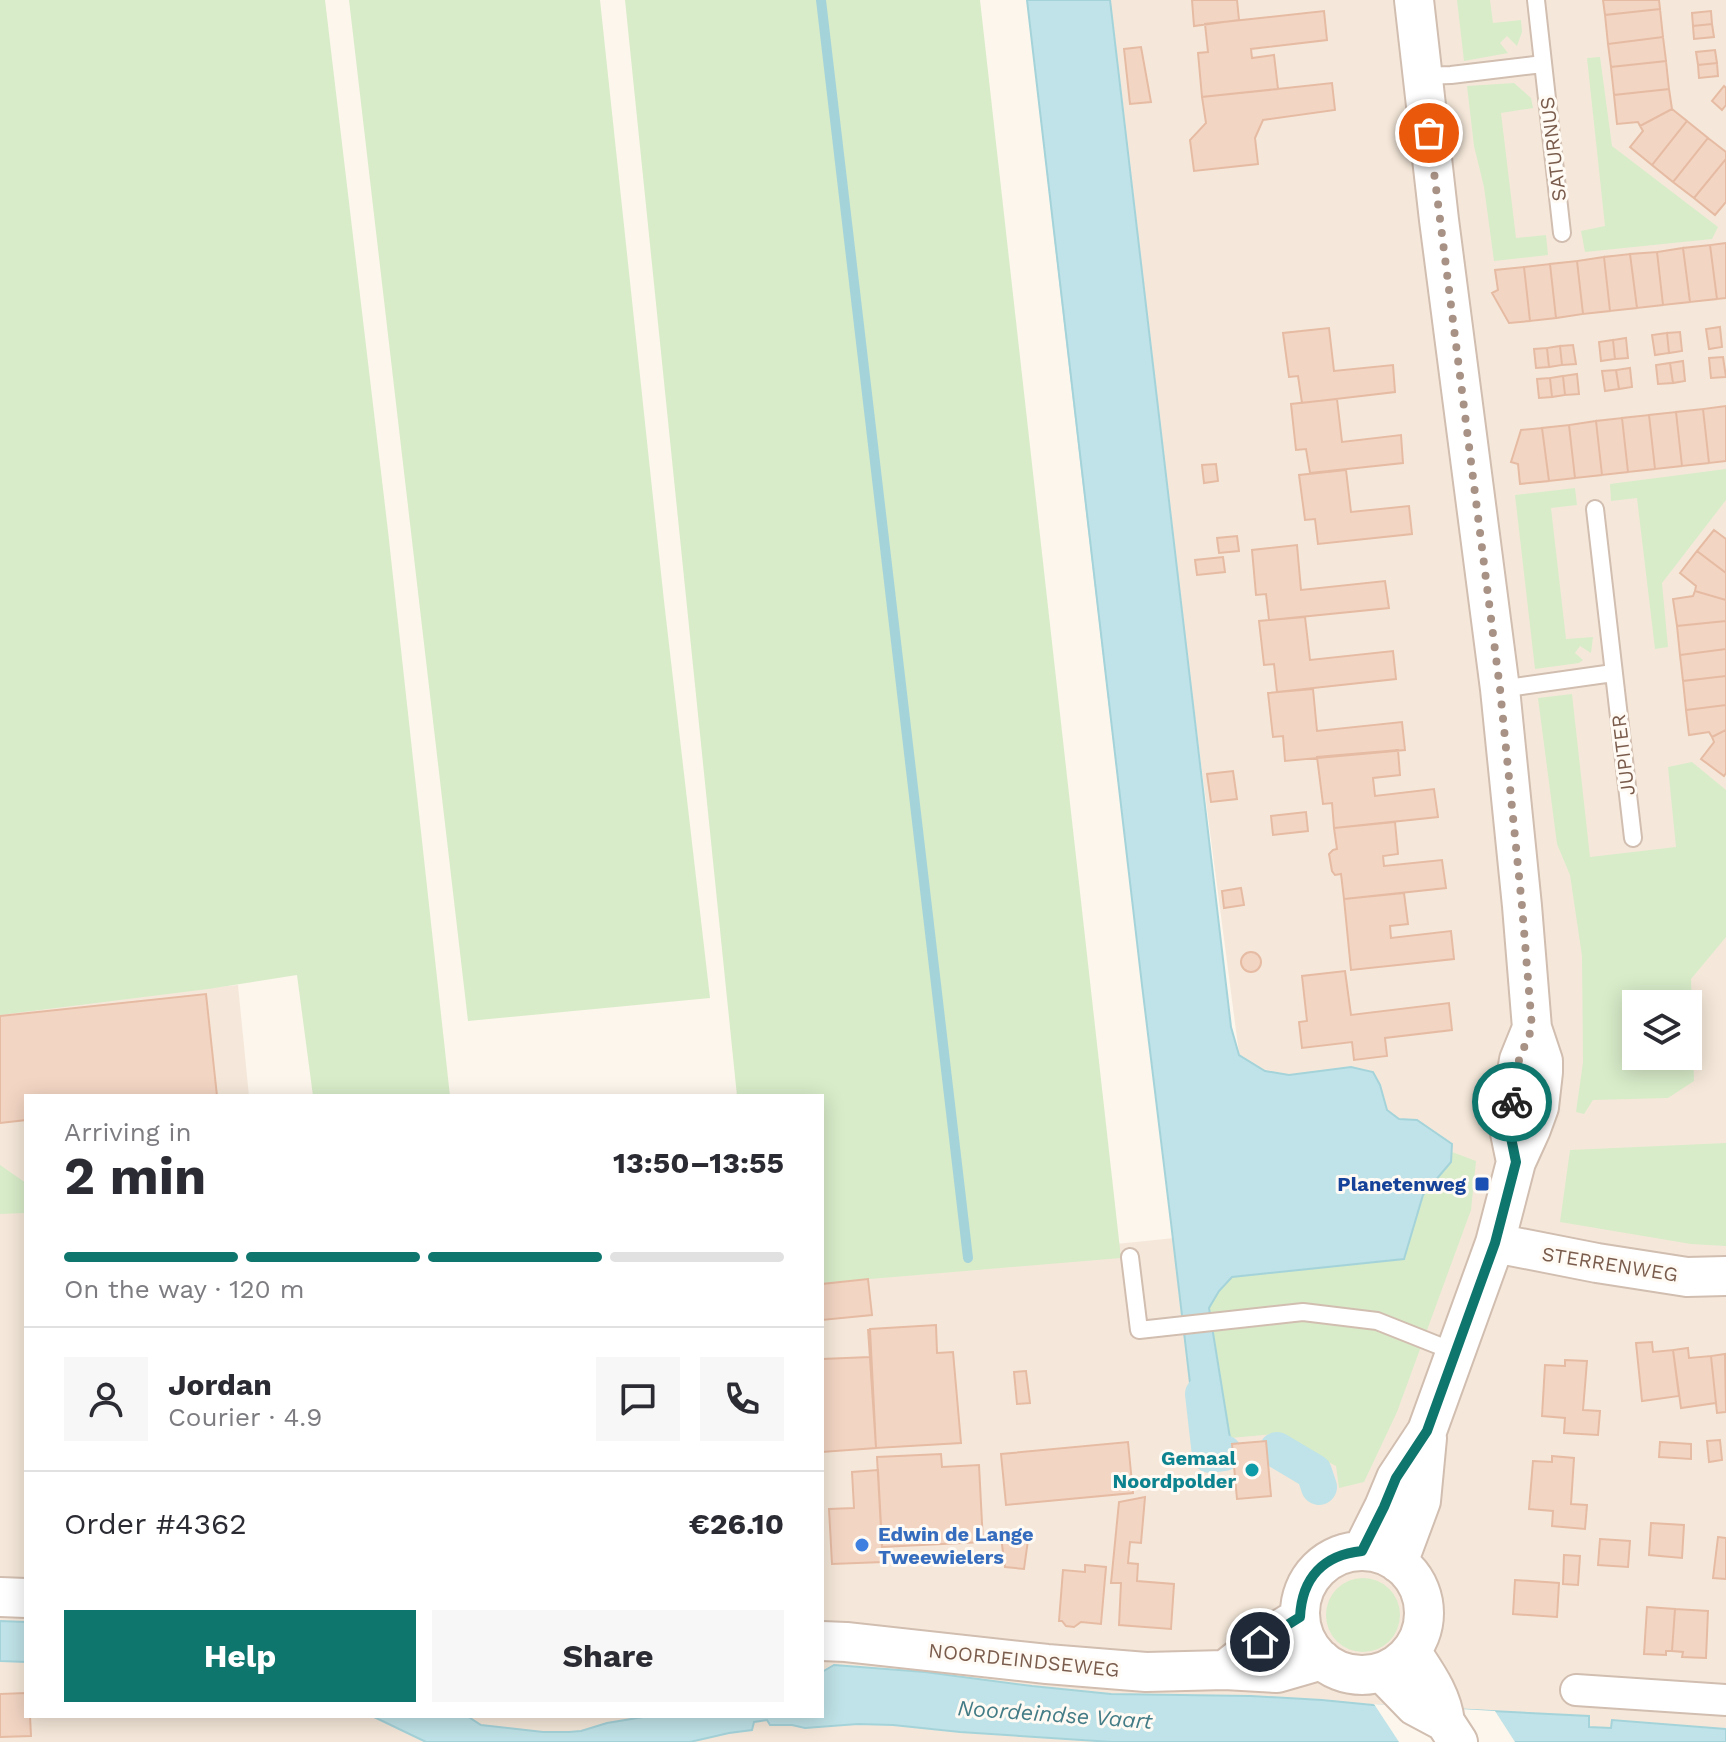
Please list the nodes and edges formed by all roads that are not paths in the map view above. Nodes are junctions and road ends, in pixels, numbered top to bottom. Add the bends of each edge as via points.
1 (1414, 0) edge
2 (1536, 0) edge
3 (1543, 64) junction
4 (1422, 76) junction
5 (1562, 233) dead end
6 (1595, 509) dead end
7 (1613, 673) junction
8 (1500, 689) junction
9 (1633, 838) dead end
10 (1495, 1243) junction
11 (1130, 1257) dead end
12 (1726, 1276) edge
13 (1457, 1352) junction
14 (1427, 1431) junction
15 (1362, 1551) junction
16 (1398, 1563) junction
17 (0, 1597) edge
18 (24, 1598) edge
19 (1300, 1617) junction
20 (824, 1641) edge
21 (1322, 1660) junction
22 (1396, 1662) junction
23 (1225, 1670) junction
24 (1576, 1690) dead end
25 (1726, 1700) edge
26 (1440, 1720) edge

1 - 4 street
2 - 3 lane, SATURNUS
3 - 4 lane
3 - 5 lane, SATURNUS
4 - 8 street
6 - 7 lane, JUPITER
7 - 8 lane
7 - 9 lane, JUPITER
8 - 10 street via 1532,1028 1519,1060 1508,1123 1516,1162
10 - 12 street, STERRENWEG via 1687,1277
10 - 13 street
11 - 13 lane via 1139,1330 1303,1312 1377,1321
13 - 14 street
14 - 15 street via 1396,1478
14 - 16 street via 1421,1501
15 - 16 street
15 - 19 street via 1340,1555 1321,1567 1307,1584
16 - 22 street via 1415,1581 1424,1604 1418,1641
17 - 18 street
19 - 21 street via 1307,1640
19 - 23 street
20 - 23 street, NOORDEINDSEWEG via 1146,1672
21 - 22 street via 1346,1673 1364,1675
21 - 23 street, NOORDEINDSEWEG via 1277,1673
22 - 26 street
24 - 25 street

